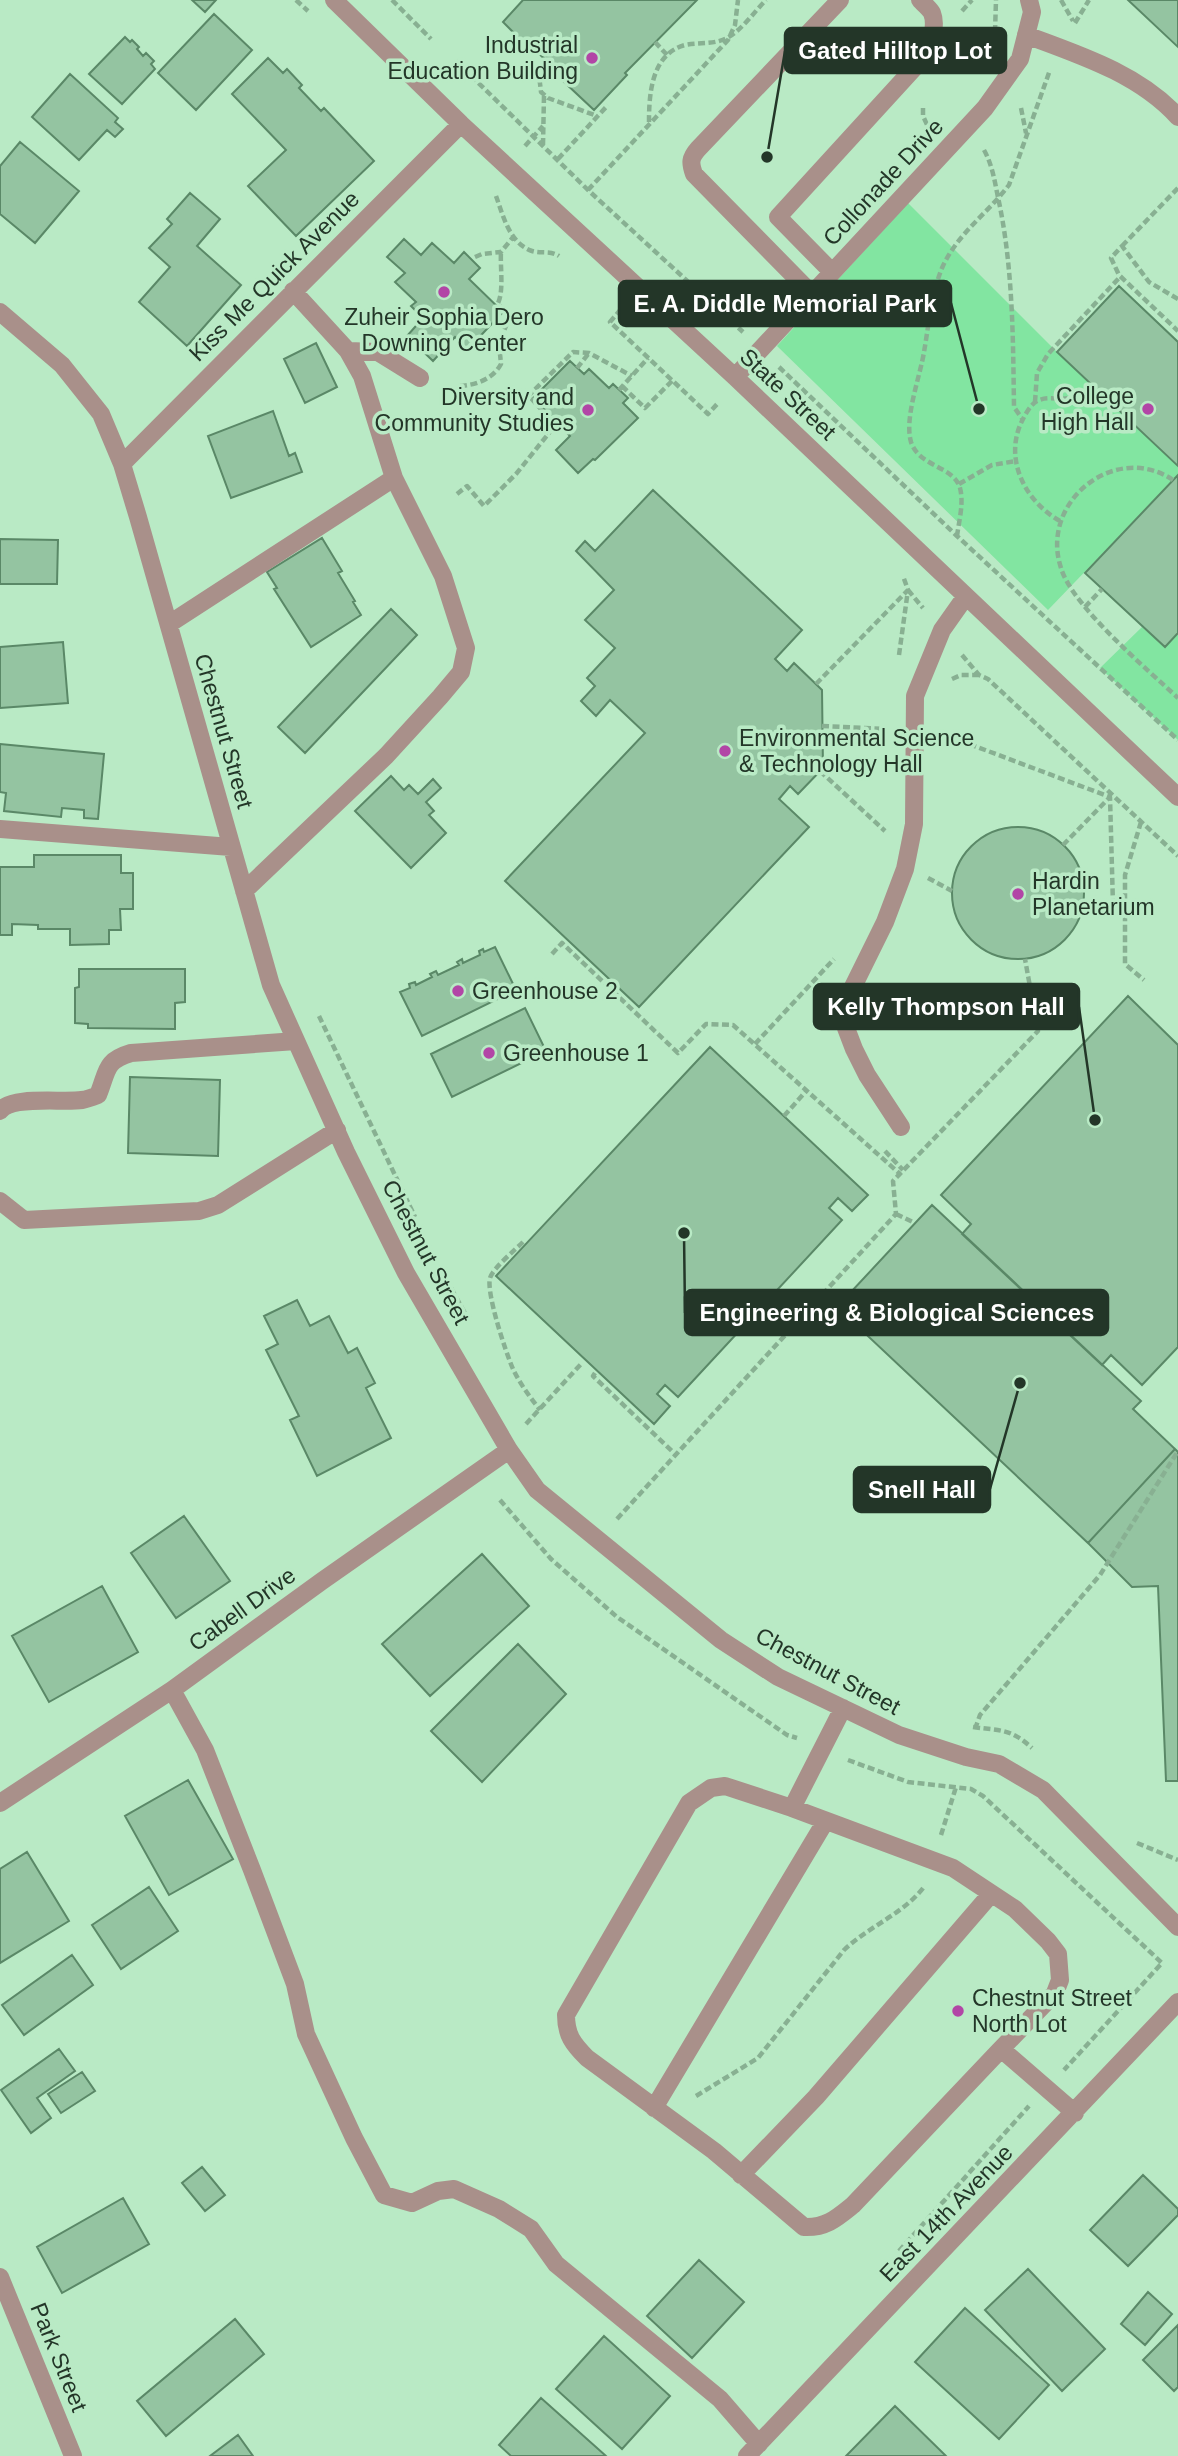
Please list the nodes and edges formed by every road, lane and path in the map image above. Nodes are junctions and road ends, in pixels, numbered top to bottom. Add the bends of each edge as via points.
1 (334, 0) edge
2 (392, 0) edge
3 (738, 0) edge
4 (766, 0) edge
5 (840, 0) edge
6 (920, 0) edge
7 (972, 0) edge
8 (1029, 0) edge
9 (1062, 0) edge
10 (1089, 0) edge
11 (962, 11) dead end
12 (1069, 17) dead end
13 (1075, 23) dead end
14 (730, 36) junction
15 (1026, 36) junction
16 (431, 39) dead end
17 (655, 42) dead end
18 (668, 55) junction
19 (456, 61) dead end
20 (550, 64) dead end
21 (1053, 64) dead end
22 (524, 69) dead end
23 (539, 75) junction
24 (544, 94) junction
25 (1019, 100) dead end
26 (608, 105) dead end
27 (923, 108) dead end
28 (597, 116) junction
29 (1178, 117) edge
30 (649, 123) junction
31 (461, 124) junction
32 (543, 126) junction
33 (930, 130) dead end
34 (1026, 133) junction
35 (533, 137) junction
36 (980, 142) dead end
37 (542, 145) junction
38 (558, 159) junction
39 (1178, 188) edge
40 (588, 190) junction
41 (998, 198) junction
42 (778, 217) junction
43 (514, 236) dead end
44 (757, 239) junction
45 (1122, 246) junction
46 (501, 252) junction
47 (475, 257) dead end
48 (832, 272) junction
49 (1121, 277) junction
50 (293, 290) junction
51 (812, 294) junction
52 (1178, 299) edge
53 (0, 312) edge
54 (631, 318) dead end
55 (742, 331) dead end
56 (1178, 331) edge
57 (348, 351) junction
58 (589, 354) junction
59 (648, 358) junction
60 (774, 361) dead end
61 (577, 368) dead end
62 (632, 376) junction
63 (734, 377) junction
64 (420, 378) dead end
65 (672, 381) junction
66 (460, 386) dead end
67 (710, 393) dead end
68 (1080, 394) dead end
69 (529, 396) junction
70 (1035, 402) junction
71 (520, 404) dead end
72 (1023, 420) junction
73 (1016, 461) junction
74 (122, 464) junction
75 (394, 478) junction
76 (1173, 480) dead end
77 (959, 484) junction
78 (457, 494) dead end
79 (1060, 521) junction
80 (957, 536) junction
81 (896, 569) dead end
82 (1102, 589) dead end
83 (908, 590) junction
84 (966, 596) junction
85 (1085, 607) junction
86 (169, 624) junction
87 (942, 630) junction
88 (816, 684) dead end
89 (1178, 698) edge
90 (822, 726) dead end
91 (915, 730) junction
92 (1178, 740) edge
93 (820, 771) dead end
94 (1111, 796) junction
95 (1178, 797) edge
96 (1142, 822) junction
97 (0, 829) edge
98 (885, 832) dead end
99 (1063, 845) dead end
100 (231, 847) junction
101 (1178, 856) edge
102 (921, 875) dead end
103 (244, 891) junction
104 (952, 891) dead end
105 (1113, 905) junction
106 (1125, 905) junction
107 (1082, 911) dead end
108 (552, 954) dead end
109 (836, 956) dead end
110 (1025, 959) dead end
111 (1143, 980) dead end
112 (313, 1004) dead end
113 (296, 1041) junction
114 (755, 1044) junction
115 (807, 1090) junction
116 (0, 1111) edge
117 (783, 1116) dead end
118 (901, 1127) dead end
119 (337, 1130) junction
120 (900, 1174) junction
121 (0, 1201) edge
122 (896, 1214) junction
123 (415, 1217) dead end
124 (915, 1223) dead end
125 (523, 1242) dead end
126 (446, 1279) dead end
127 (472, 1325) dead end
128 (582, 1364) dead end
129 (595, 1373) dead end
130 (540, 1410) junction
131 (520, 1415) dead end
132 (526, 1425) junction
133 (533, 1434) dead end
134 (509, 1450) junction
135 (1178, 1451) edge
136 (675, 1454) junction
137 (500, 1500) dead end
138 (611, 1524) dead end
139 (172, 1690) junction
140 (843, 1708) junction
141 (962, 1726) dead end
142 (975, 1728) junction
143 (797, 1738) dead end
144 (1033, 1749) dead end
145 (966, 1757) junction
146 (844, 1759) dead end
147 (956, 1787) junction
148 (0, 1803) edge
149 (792, 1808) junction
150 (825, 1822) junction
151 (1134, 1842) dead end
152 (937, 1846) dead end
153 (1178, 1860) edge
154 (926, 1883) dead end
155 (991, 1894) junction
156 (1178, 1927) edge
157 (1178, 2002) edge
158 (1001, 2049) junction
159 (1061, 2073) dead end
160 (685, 2102) dead end
161 (1032, 2103) dead end
162 (654, 2108) junction
163 (1075, 2113) junction
164 (741, 2175) junction
165 (895, 2255) dead end
166 (0, 2277) edge
167 (753, 2450) edge
168 (73, 2456) edge

1 - 31 street, State Street
2 - 16 path
3 - 14 path
4 - 14 path
5 - 44 street via 692,156 694,174
6 - 42 street via 932,13 933,29 916,66
7 - 11 path
8 - 15 street, Collonade Drive via 1032,12
9 - 12 path
10 - 13 path
14 - 18 path via 685,46
14 - 30 path
15 - 29 street via 1108,67 1164,101
15 - 48 street, Collonade Drive via 1020,59 985,108
17 - 18 path
18 - 30 path via 657,67 649,94
19 - 35 path
20 - 23 path
21 - 34 path
22 - 23 path
23 - 24 path
24 - 28 path
24 - 32 path
25 - 34 path
26 - 28 path
27 - 33 path
28 - 38 path
30 - 40 path
31 - 50 street, Kiss Me Quick Avenue
31 - 63 street, State Street
32 - 35 path
32 - 37 path
34 - 41 path via 1009,185
35 - 37 path
36 - 41 path
37 - 38 path
38 - 40 path
39 - 45 path
40 - 55 path
41 - 72 path via 1011,276 1014,407
41 - 77 path via 967,229 942,268 909,426 917,454
42 - 44 street
42 - 48 street
43 - 46 path
44 - 51 street
45 - 49 path via 1111,258
45 - 52 path via 1149,282
46 - 47 path
46 - 66 path via 502,295 498,303 509,318 499,344 501,364 485,380
48 - 51 street, Collonade Drive
49 - 56 path
49 - 70 path via 1042,363
50 - 57 street
50 - 74 street, Kiss Me Quick Avenue
51 - 63 street, Collonade Drive
53 - 74 street, Chestnut Street via 62,365 101,414
54 - 59 path via 621,309 610,321
57 - 64 street via 378,352
57 - 75 street via 362,376
58 - 61 path
58 - 62 path
58 - 69 path via 573,352
59 - 62 path
59 - 65 path
60 - 80 path
62 - 65 path via 621,388 645,408
63 - 84 street, State Street
65 - 67 path via 708,414 719,402
68 - 70 path via 1068,400
69 - 71 path
69 - 78 path via 548,417 540,425 549,433 484,506 467,486
70 - 72 path
72 - 73 path
73 - 77 path via 992,465
73 - 79 path via 1033,500
74 - 86 street, Chestnut Street
75 - 86 street
75 - 103 street via 443,576 466,648 461,672 386,756
76 - 79 path via 1148,468 1110,472 1081,489
77 - 80 path via 962,501
79 - 85 path via 1056,547 1061,569
80 - 92 path
81 - 83 path
82 - 85 path
83 - 87 path
83 - 88 path
84 - 87 street
84 - 95 street, State Street
85 - 89 path
86 - 100 street, Chestnut Street
87 - 91 street via 915,696
87 - 94 path via 979,675
90 - 91 path
91 - 94 path via 936,731
91 - 118 street via 914,824 905,869 848,997 846,1028 867,1075
93 - 98 path
94 - 96 path
94 - 99 path
94 - 105 path
96 - 101 path
96 - 106 path via 1125,874
97 - 100 street
100 - 103 street, Chestnut Street
102 - 104 path
103 - 113 street, Chestnut Street via 271,985
105 - 106 path
105 - 107 path
106 - 111 path via 1125,964
108 - 114 path via 562,943 678,1053 706,1024 733,1025
109 - 114 path
110 - 120 path via 1038,1031
112 - 123 path
113 - 116 street via 131,1053 106,1068 99,1095 84,1100 16,1102
113 - 119 street, Chestnut Street
114 - 115 path
115 - 117 path
115 - 120 path
119 - 121 street via 218,1205 199,1211 24,1220
119 - 134 street, Chestnut Street via 406,1273
120 - 122 path via 893,1181
122 - 124 path
122 - 136 path
125 - 130 path via 492,1274 489,1287 513,1369
126 - 127 path
128 - 130 path
129 - 136 path via 593,1376
130 - 132 path
131 - 132 path
132 - 133 path
134 - 139 street, Cabell Drive
134 - 140 street, Chestnut Street via 537,1490 721,1640 778,1677
135 - 142 path via 1100,1575 980,1714
136 - 138 path
137 - 143 path via 551,1559 617,1616
139 - 148 street, Cabell Drive
139 - 167 street via 205,1750 252,1870 295,1984 306,2034 384,2195 412,2203 453,2189 499,2209 531,2230 556,2264 720,2399
140 - 145 street, Chestnut Street via 899,1735
140 - 149 street
141 - 142 path
142 - 144 path via 1016,1734
142 - 145 path
145 - 147 path
145 - 156 street, Chestnut Street via 999,1764 1043,1790
146 - 147 path via 908,1782
147 - 152 path
147 - 159 path via 971,1789 993,1803 1162,1963
149 - 150 street
149 - 162 street via 725,1786 711,1788 689,1803 566,2015 570,2041
150 - 155 street via 953,1868
150 - 162 street
151 - 153 path
154 - 160 path via 895,1916 859,1937 839,1956 758,2058
155 - 158 street via 1048,1941 1060,1966 1055,1993
155 - 164 street via 816,2097
157 - 163 street, East 14th Avenue
158 - 163 street
158 - 164 street via 834,2221 817,2228 804,2227
161 - 165 path
162 - 164 street
163 - 167 street, East 14th Avenue
166 - 168 street, Park Street

